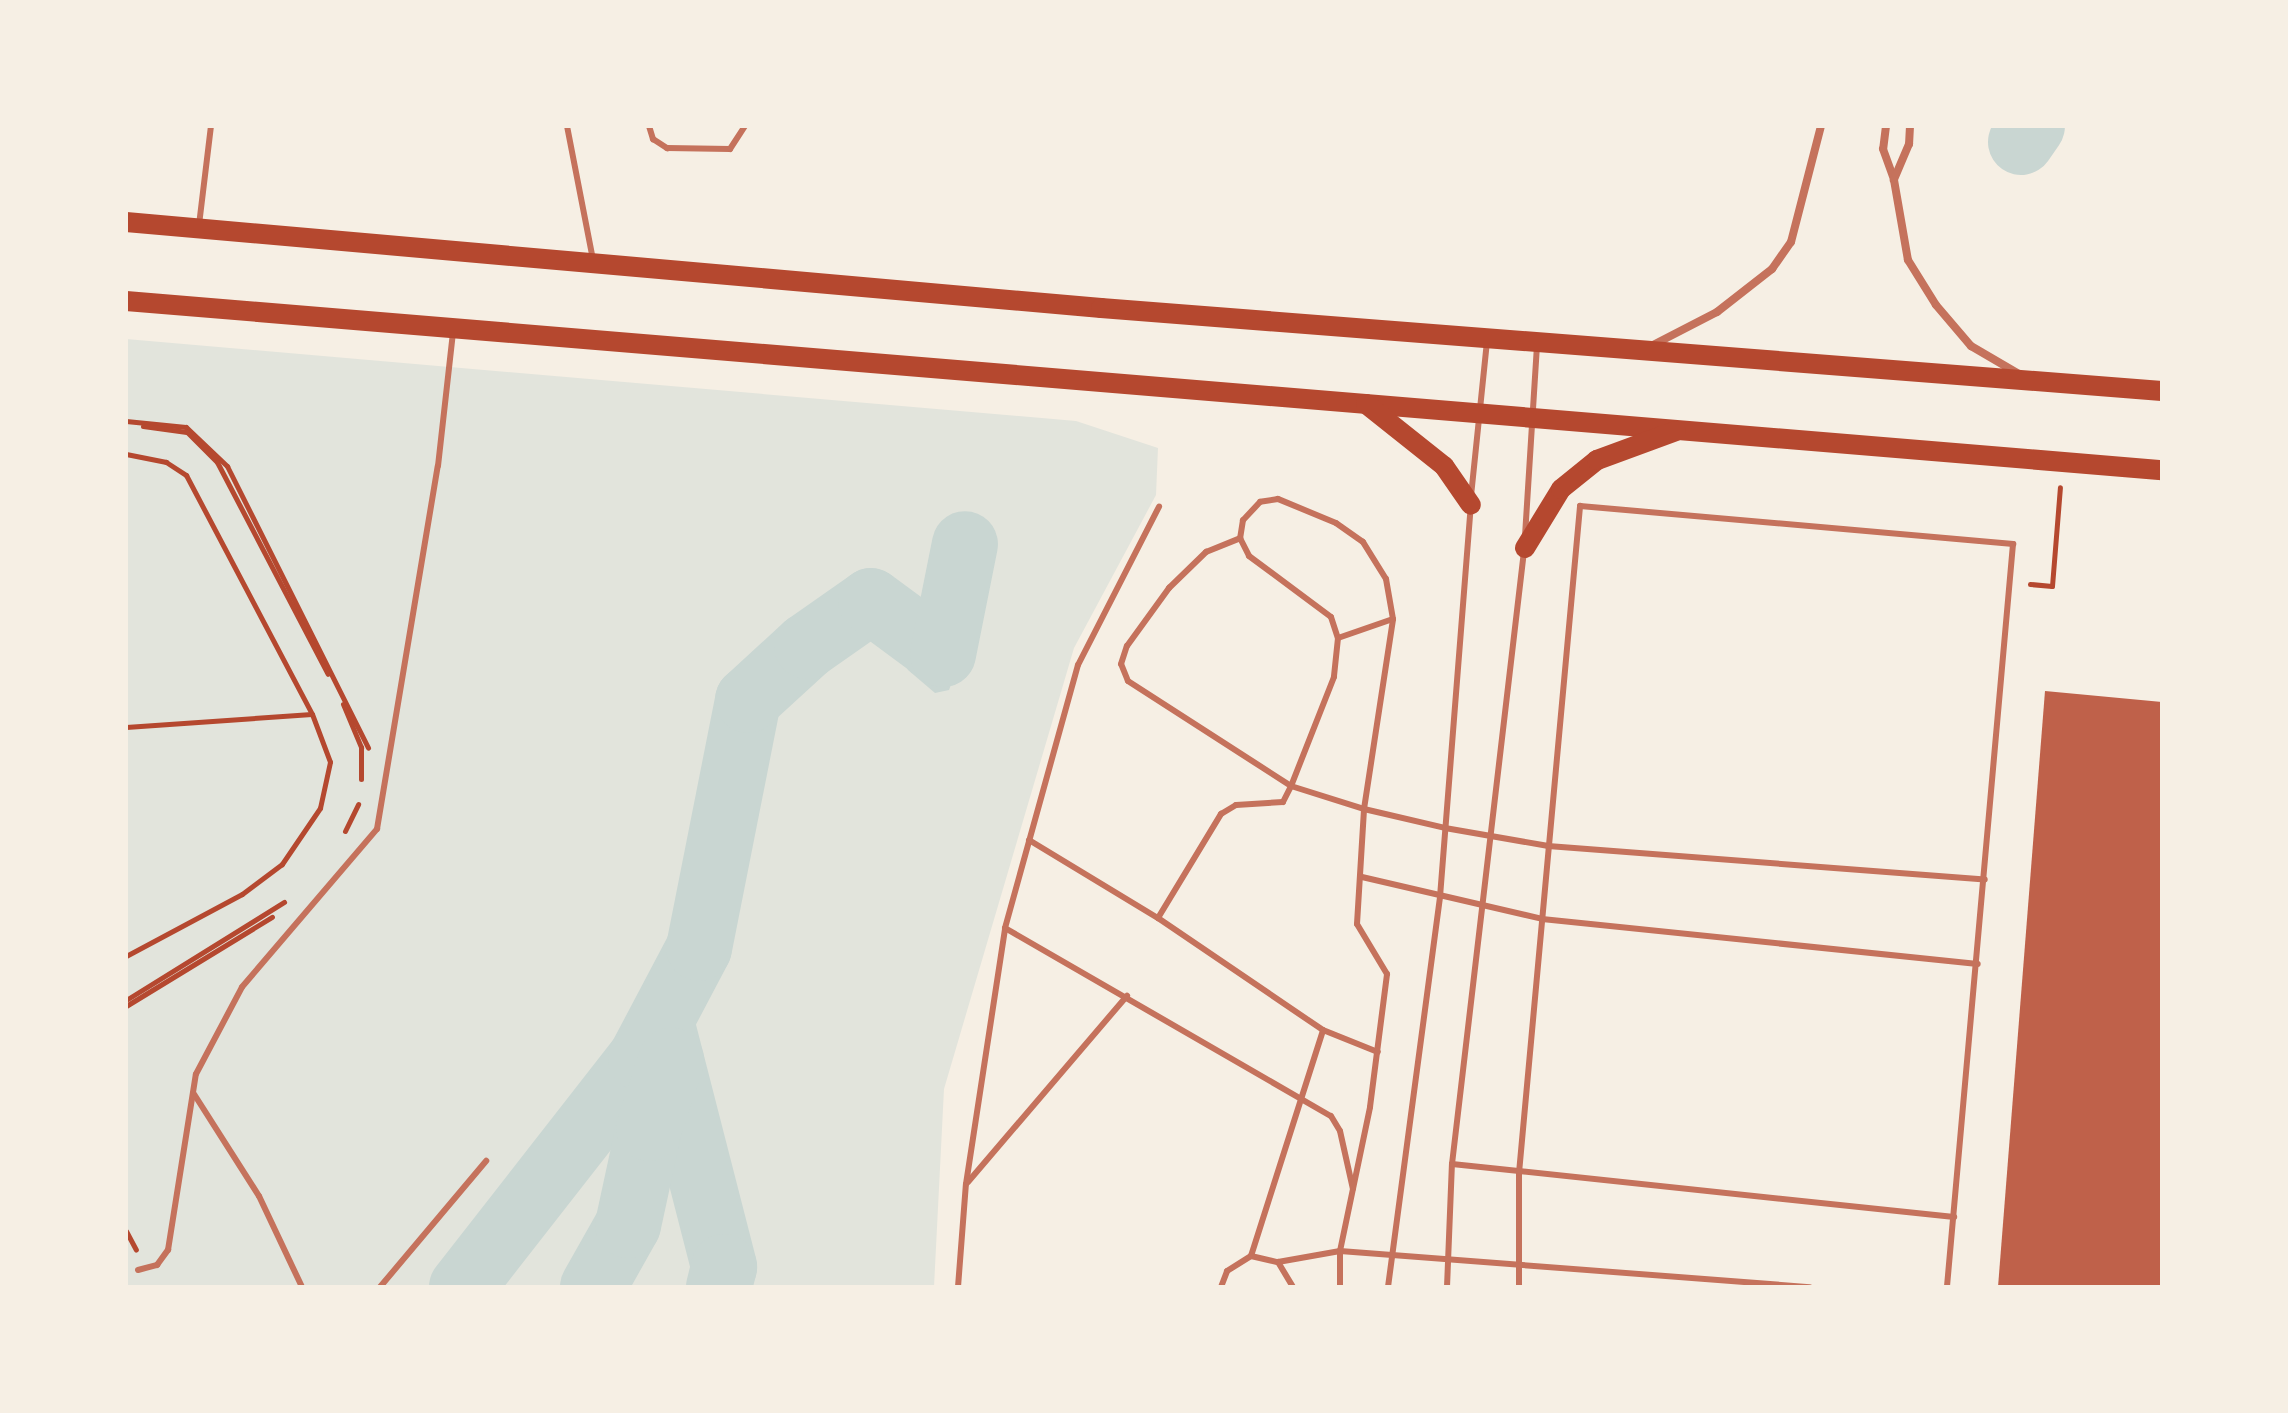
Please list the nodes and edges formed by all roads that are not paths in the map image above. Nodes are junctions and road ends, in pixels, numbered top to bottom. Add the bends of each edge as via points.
1 (211, 126) edge
2 (567, 126) edge
3 (649, 126) edge
4 (745, 126) edge
5 (1821, 126) edge
6 (1886, 126) edge
7 (1910, 126) edge
8 (1894, 180) junction
9 (126, 222) edge
10 (199, 229) junction
11 (594, 263) junction
12 (126, 301) edge
13 (453, 328) junction
14 (1488, 336) junction
15 (1538, 340) junction
16 (1644, 350) junction
17 (2030, 380) junction
18 (2162, 391) edge
19 (1366, 404) junction
20 (1479, 412) junction
21 (1531, 416) junction
22 (1682, 429) junction
23 (2162, 470) edge
24 (1471, 505) junction
25 (1159, 507) dead end
26 (1240, 538) junction
27 (1525, 548) junction
28 (1393, 619) junction
29 (1338, 638) junction
30 (1291, 786) junction
31 (1364, 809) junction
32 (1445, 828) junction
33 (1494, 838) junction
34 (1029, 840) junction
35 (1548, 846) junction
36 (1362, 877) junction
37 (1985, 880) junction
38 (1440, 897) junction
39 (1485, 909) junction
40 (1158, 918) junction
41 (1542, 919) junction
42 (1005, 928) junction
43 (1978, 964) junction
44 (1127, 996) junction
45 (1323, 1030) junction
46 (1378, 1052) junction
47 (194, 1094) junction
48 (1304, 1102) junction
49 (486, 1161) dead end
50 (1452, 1164) junction
51 (1519, 1173) junction
52 (966, 1184) junction
53 (1354, 1193) junction
54 (1954, 1217) junction
55 (1340, 1251) junction
56 (1392, 1255) junction
57 (1251, 1256) junction
58 (1448, 1257) junction
59 (1278, 1262) junction
60 (1522, 1264) junction
61 (138, 1270) dead end
62 (383, 1285) edge
63 (304, 1286) edge
64 (958, 1287) edge
65 (1221, 1287) edge
66 (1293, 1287) edge
67 (1340, 1287) edge
68 (1388, 1287) edge
69 (1447, 1287) edge
70 (1519, 1287) edge
71 (1810, 1287) edge
72 (1947, 1287) edge

1 - 10 lane
2 - 11 lane
3 - 4 lane via 653,139 667,148 730,149
5 - 16 street via 1791,242 1772,269 1717,312
6 - 8 street via 1883,149
7 - 8 street via 1909,144
8 - 17 street via 1908,260 1936,305 1971,346
9 - 10 main road
10 - 11 main road
11 - 14 main road
12 - 13 main road
13 - 19 main road
13 - 47 lane via 438,466 377,829 242,987 196,1074
14 - 15 main road
14 - 20 lane
15 - 16 main road
15 - 21 lane
16 - 17 main road
17 - 18 main road
19 - 20 main road
19 - 24 main road via 1444,466
20 - 21 main road
20 - 24 lane
21 - 22 main road
21 - 27 lane
22 - 23 main road
22 - 27 main road via 1597,460 1561,489
24 - 32 lane
25 - 34 lane via 1078,665
26 - 28 lane via 1243,520 1260,502 1278,499 1336,523 1363,542 1386,579
26 - 29 lane via 1249,556 1331,617
26 - 30 lane via 1206,552 1169,588 1127,646 1121,664 1128,681
27 - 33 lane
28 - 29 lane
28 - 31 lane
29 - 30 lane via 1334,677
30 - 31 lane
30 - 40 lane via 1283,802 1236,805 1221,814
31 - 32 lane
31 - 36 lane
32 - 33 lane
32 - 38 lane
33 - 35 lane
33 - 39 lane
34 - 40 lane
34 - 42 lane
35 - 37 lane
35 - 37 lane via 1580,506 2013,544
35 - 41 lane
36 - 38 lane
36 - 46 lane via 1357,924 1387,974
37 - 43 lane
38 - 39 lane
38 - 56 lane
39 - 41 lane
39 - 50 lane
40 - 45 lane
41 - 43 lane
41 - 51 lane
42 - 44 lane
42 - 52 lane
43 - 54 lane
44 - 48 lane
44 - 52 lane
45 - 46 lane
45 - 48 lane
46 - 53 lane
47 - 61 lane via 168,1250 157,1265
47 - 63 lane via 259,1196
48 - 53 lane via 1331,1116 1340,1131
48 - 57 lane
49 - 62 lane
50 - 51 lane
50 - 58 lane
51 - 54 lane
51 - 60 lane
52 - 64 lane
53 - 55 lane
54 - 72 lane
55 - 56 lane
55 - 59 lane
55 - 67 lane
56 - 58 lane
56 - 68 lane
57 - 59 lane
57 - 65 lane via 1227,1271
58 - 60 lane
58 - 69 lane
59 - 66 lane
60 - 70 lane
60 - 71 lane

